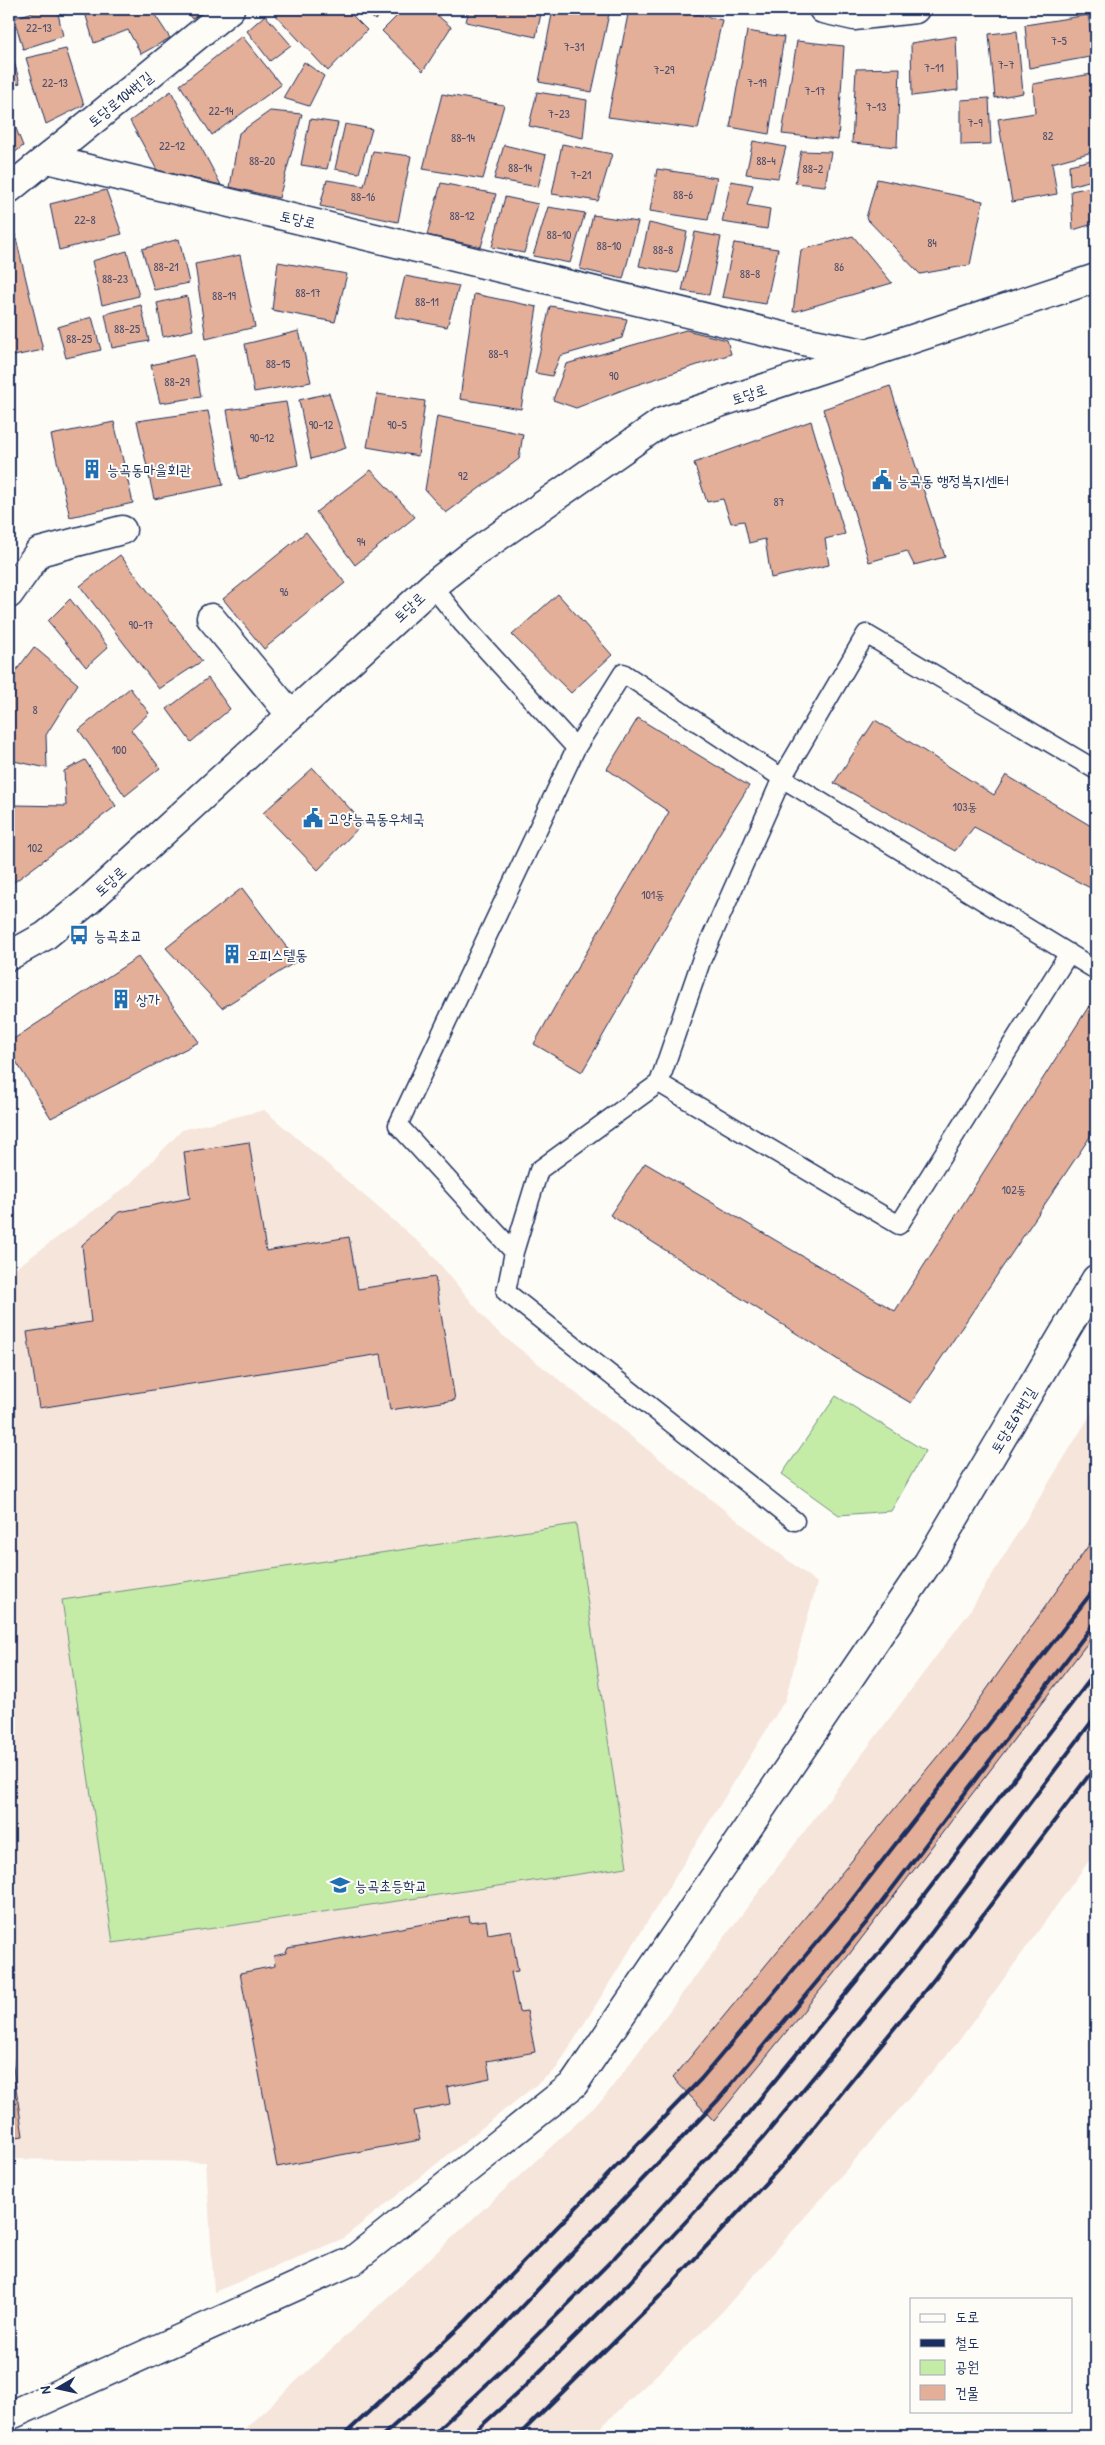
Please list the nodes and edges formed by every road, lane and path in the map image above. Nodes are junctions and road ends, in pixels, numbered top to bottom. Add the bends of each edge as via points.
1 (230, 9) edge
2 (823, 9) edge
3 (915, 9) edge
4 (47, 159) junction
5 (9, 189) edge
6 (1096, 278) edge
7 (869, 354) junction
8 (122, 530) dead end
9 (432, 586) junction
10 (9, 594) edge
11 (211, 618) dead end
12 (291, 715) junction
13 (576, 748) junction
14 (1096, 770) edge
15 (782, 778) junction
16 (1069, 953) junction
17 (9, 956) edge
18 (1096, 970) edge
19 (659, 1083) junction
20 (514, 1252) junction
21 (1096, 1279) edge
22 (794, 1521) dead end
23 (9, 2416) edge

1 - 4 street, 토당로104번길
2 - 3 street via 854,16
4 - 5 street, 토당로104번길
4 - 7 street, 토당로 via 803,341
6 - 7 street, 토당로
7 - 9 street, 토당로 via 662,422 469,556
8 - 10 street via 39,552
9 - 12 street, 토당로
9 - 13 lane
11 - 12 street
12 - 17 street, 토당로 via 88,901 45,936
13 - 15 lane via 623,673
13 - 20 lane via 398,1125
14 - 15 lane via 866,634
15 - 16 lane
15 - 19 lane via 701,962
16 - 18 lane
16 - 19 lane via 899,1225
19 - 20 lane via 539,1170
20 - 22 lane via 506,1292
21 - 23 street, 토당로67번길 via 929,1561 574,2084 352,2261

